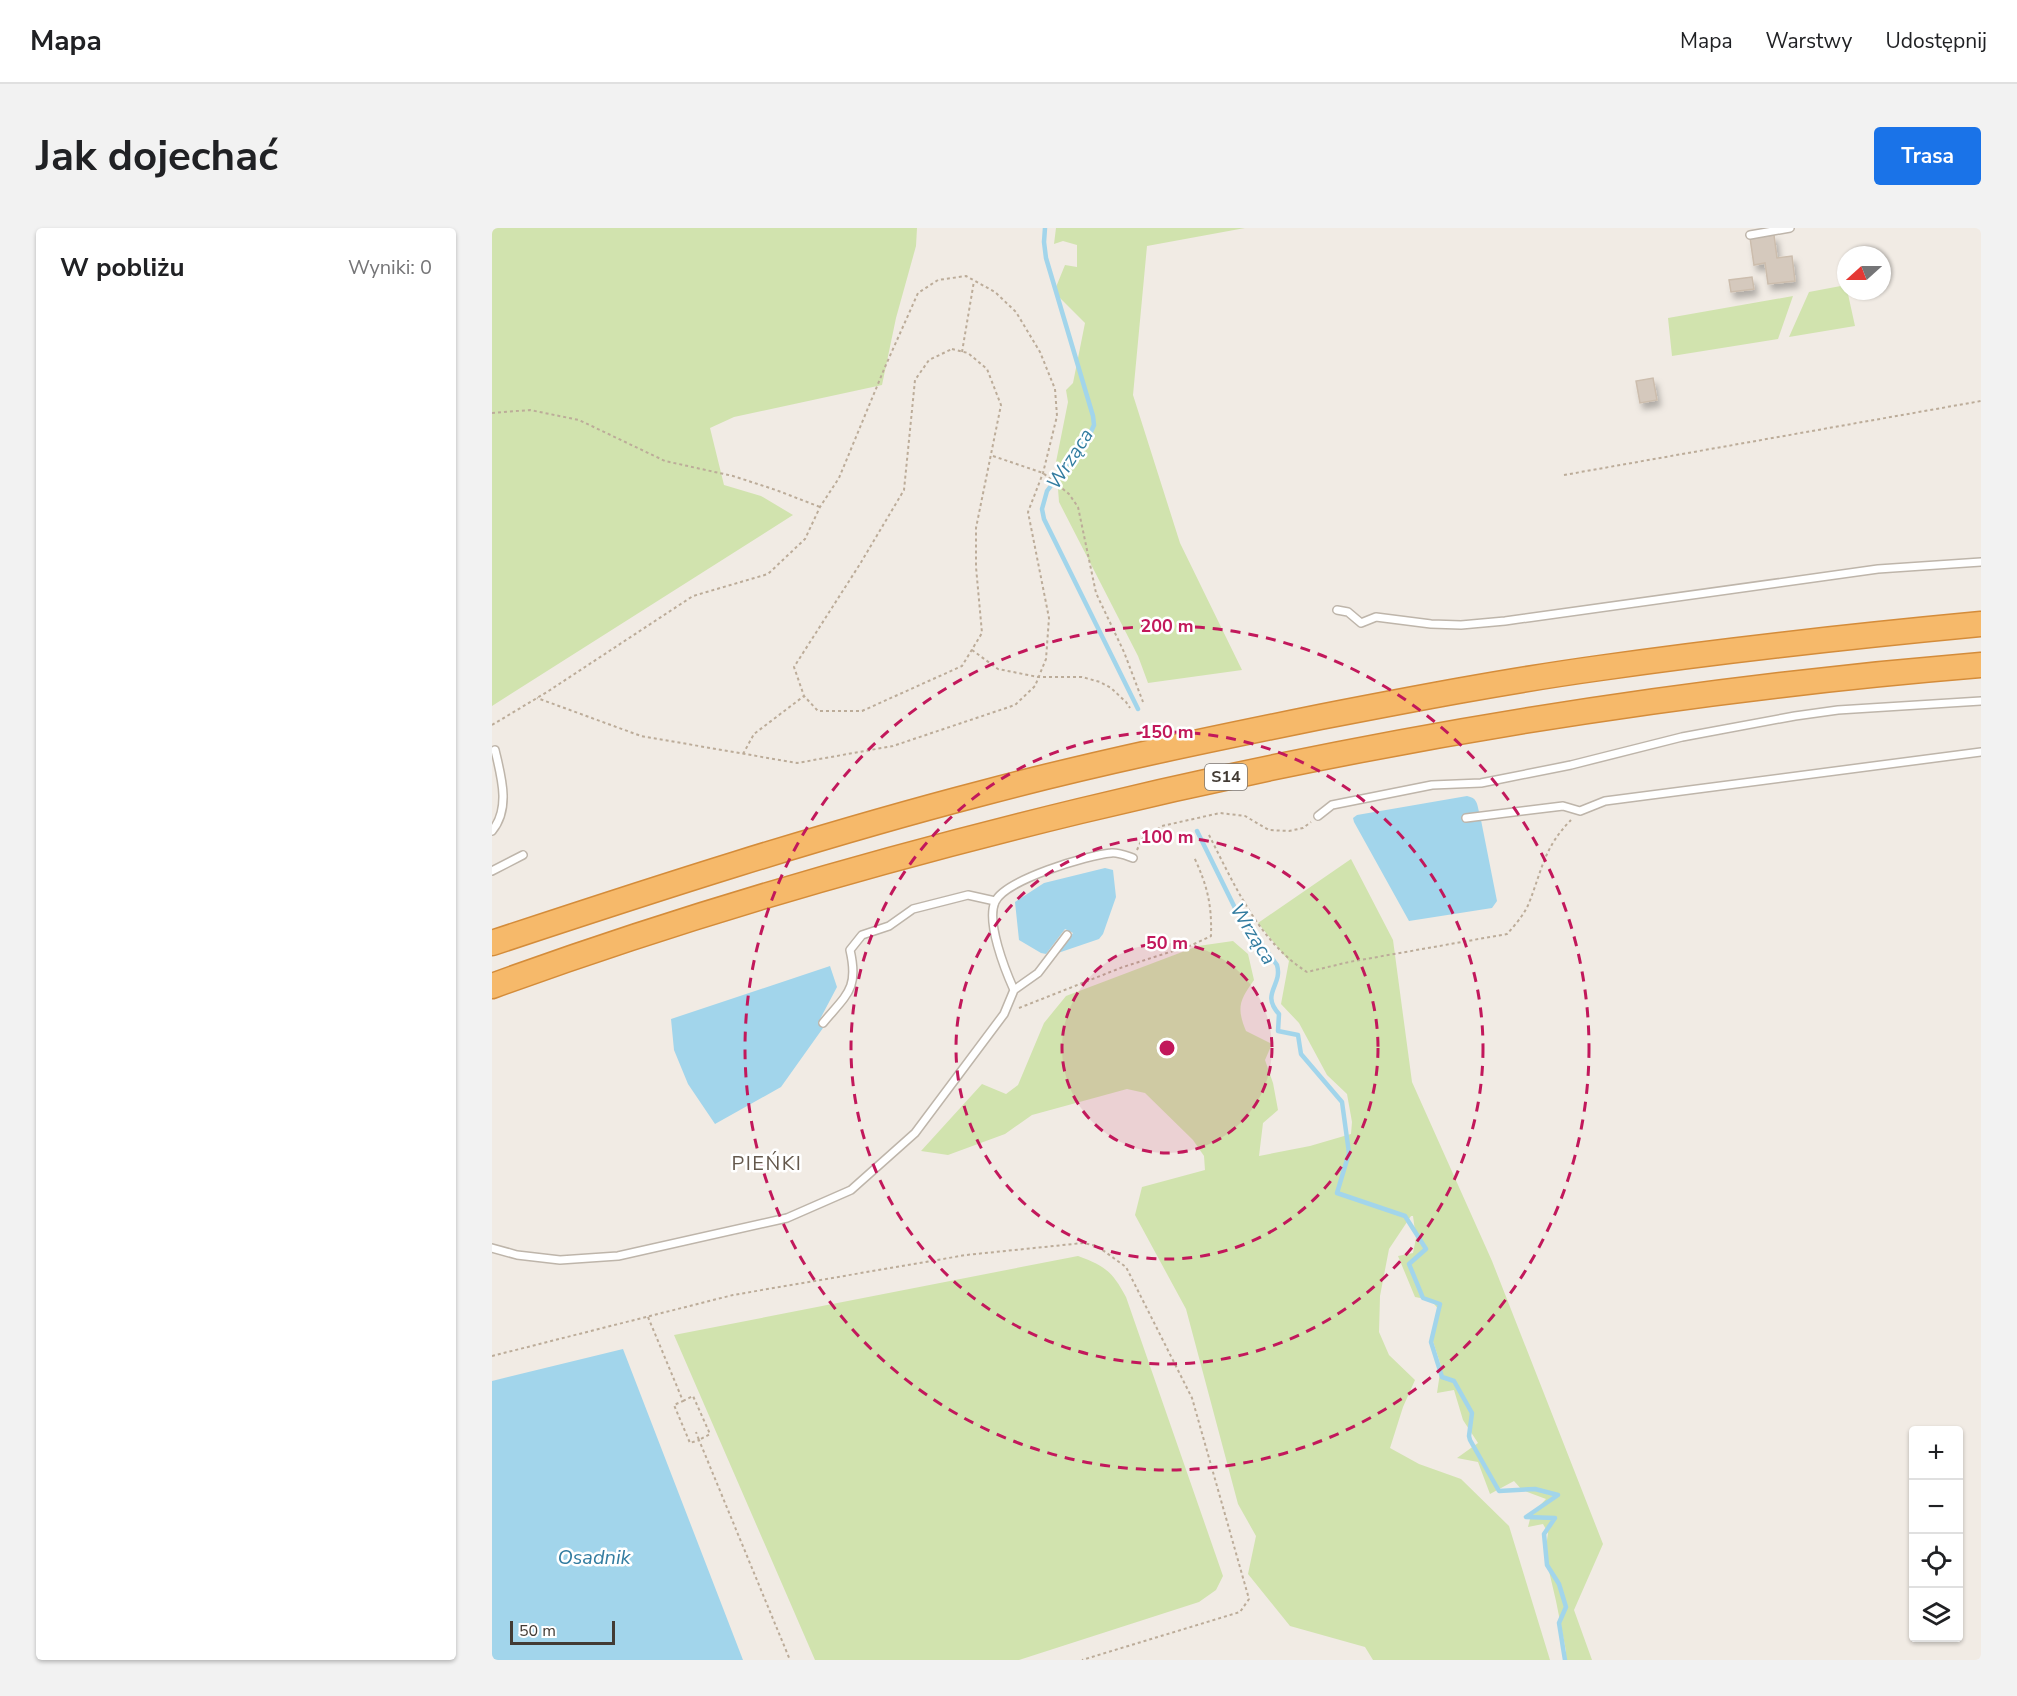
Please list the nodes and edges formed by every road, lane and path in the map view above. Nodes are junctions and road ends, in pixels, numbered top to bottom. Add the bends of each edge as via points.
1 (1790, 228) edge
2 (1750, 235) dead end
3 (974, 280) junction
4 (962, 352) junction
5 (1981, 401) edge
6 (492, 413) edge
7 (992, 455) junction
8 (1043, 473) junction
9 (1564, 475) dead end
10 (820, 507) junction
11 (1981, 562) edge
12 (1337, 610) dead end
13 (1981, 624) edge
14 (972, 650) junction
15 (1981, 665) edge
16 (1038, 677) junction
17 (804, 696) junction
18 (537, 698) junction
19 (1981, 701) edge
20 (1143, 702) dead end
21 (1130, 708) dead end
22 (492, 725) edge
23 (495, 750) dead end
24 (1981, 752) edge
25 (742, 754) junction
26 (1580, 811) junction
27 (1318, 816) joint
28 (1466, 818) dead end
29 (492, 831) edge
30 (1209, 835) dead end
31 (523, 855) dead end
32 (1194, 857) dead end
33 (1133, 858) joint
34 (492, 859) edge
35 (495, 869) edge
36 (995, 901) junction
37 (1067, 935) dead end
38 (492, 943) edge
39 (492, 986) edge
40 (1014, 990) junction
41 (1002, 1017) junction
42 (823, 1023) dead end
43 (492, 1248) edge
44 (648, 1316) junction
45 (492, 1356) edge
46 (683, 1401) junction
47 (696, 1432) dead end
48 (699, 1440) junction
49 (790, 1660) edge
50 (1082, 1660) edge

1 - 2 lane
3 - 4 path
3 - 8 path via 995,292 1016,312 1040,352 1055,389 1057,416
3 - 10 path via 966,276 938,280 918,293 839,478
4 - 7 path via 987,369 1001,405
4 - 17 path via 952,349 929,360 915,380 904,490 794,667
5 - 9 path
6 - 10 path via 530,410 579,420 665,461 733,476
7 - 8 path
7 - 14 path via 976,528 982,633
8 - 16 path via 1028,512 1049,618 1046,659
8 - 20 path via 1078,507 1096,594
10 - 18 path via 805,539 768,574 693,596
11 - 12 lane via 1878,569 1472,624 1376,617 1361,623 1348,612
13 - 38 highway, S14 via 1596,668 1407,700 1197,742 985,792 850,829
14 - 16 path via 998,669
14 - 17 path via 962,666 862,711 818,711
15 - 39 highway, S14 via 1725,692 1544,717 1213,780 862,867 687,920
16 - 21 path via 1082,677 1100,682
16 - 25 path via 1035,686 1015,705 893,746 797,763
17 - 25 path via 754,734
18 - 22 path
18 - 25 path via 641,736
19 - 27 lane via 1795,716 1682,737 1481,783 1432,785 1332,805
23 - 29 lane via 504,791 498,824
24 - 26 lane via 1605,801
26 - 28 lane via 1563,806
26 - 30 path via 1557,834 1541,865 1528,905 1507,934 1307,972 1289,961 1248,910
27 - 33 path via 1303,828 1289,831 1269,830 1245,816 1220,813 1161,826 1142,839
31 - 35 lane
32 - 41 path via 1207,884 1211,936 1027,1003
33 - 36 lane via 1113,853 1039,872 1003,891
34 - 35 lane
36 - 40 lane via 993,915 1001,959
36 - 42 lane via 968,895 913,909 889,926 862,935 850,950 852,984
37 - 40 lane via 1038,973
40 - 41 lane
41 - 43 lane via 915,1134 851,1190 821,1204 787,1218 618,1256 560,1260
44 - 45 path
44 - 46 path
44 - 50 path via 733,1295 966,1255 1083,1244 1097,1246 1126,1267 1192,1398 1250,1599 1240,1612
46 - 48 path via 674,1405 690,1443
46 - 48 path via 693,1396 710,1434
47 - 48 path
48 - 49 path

